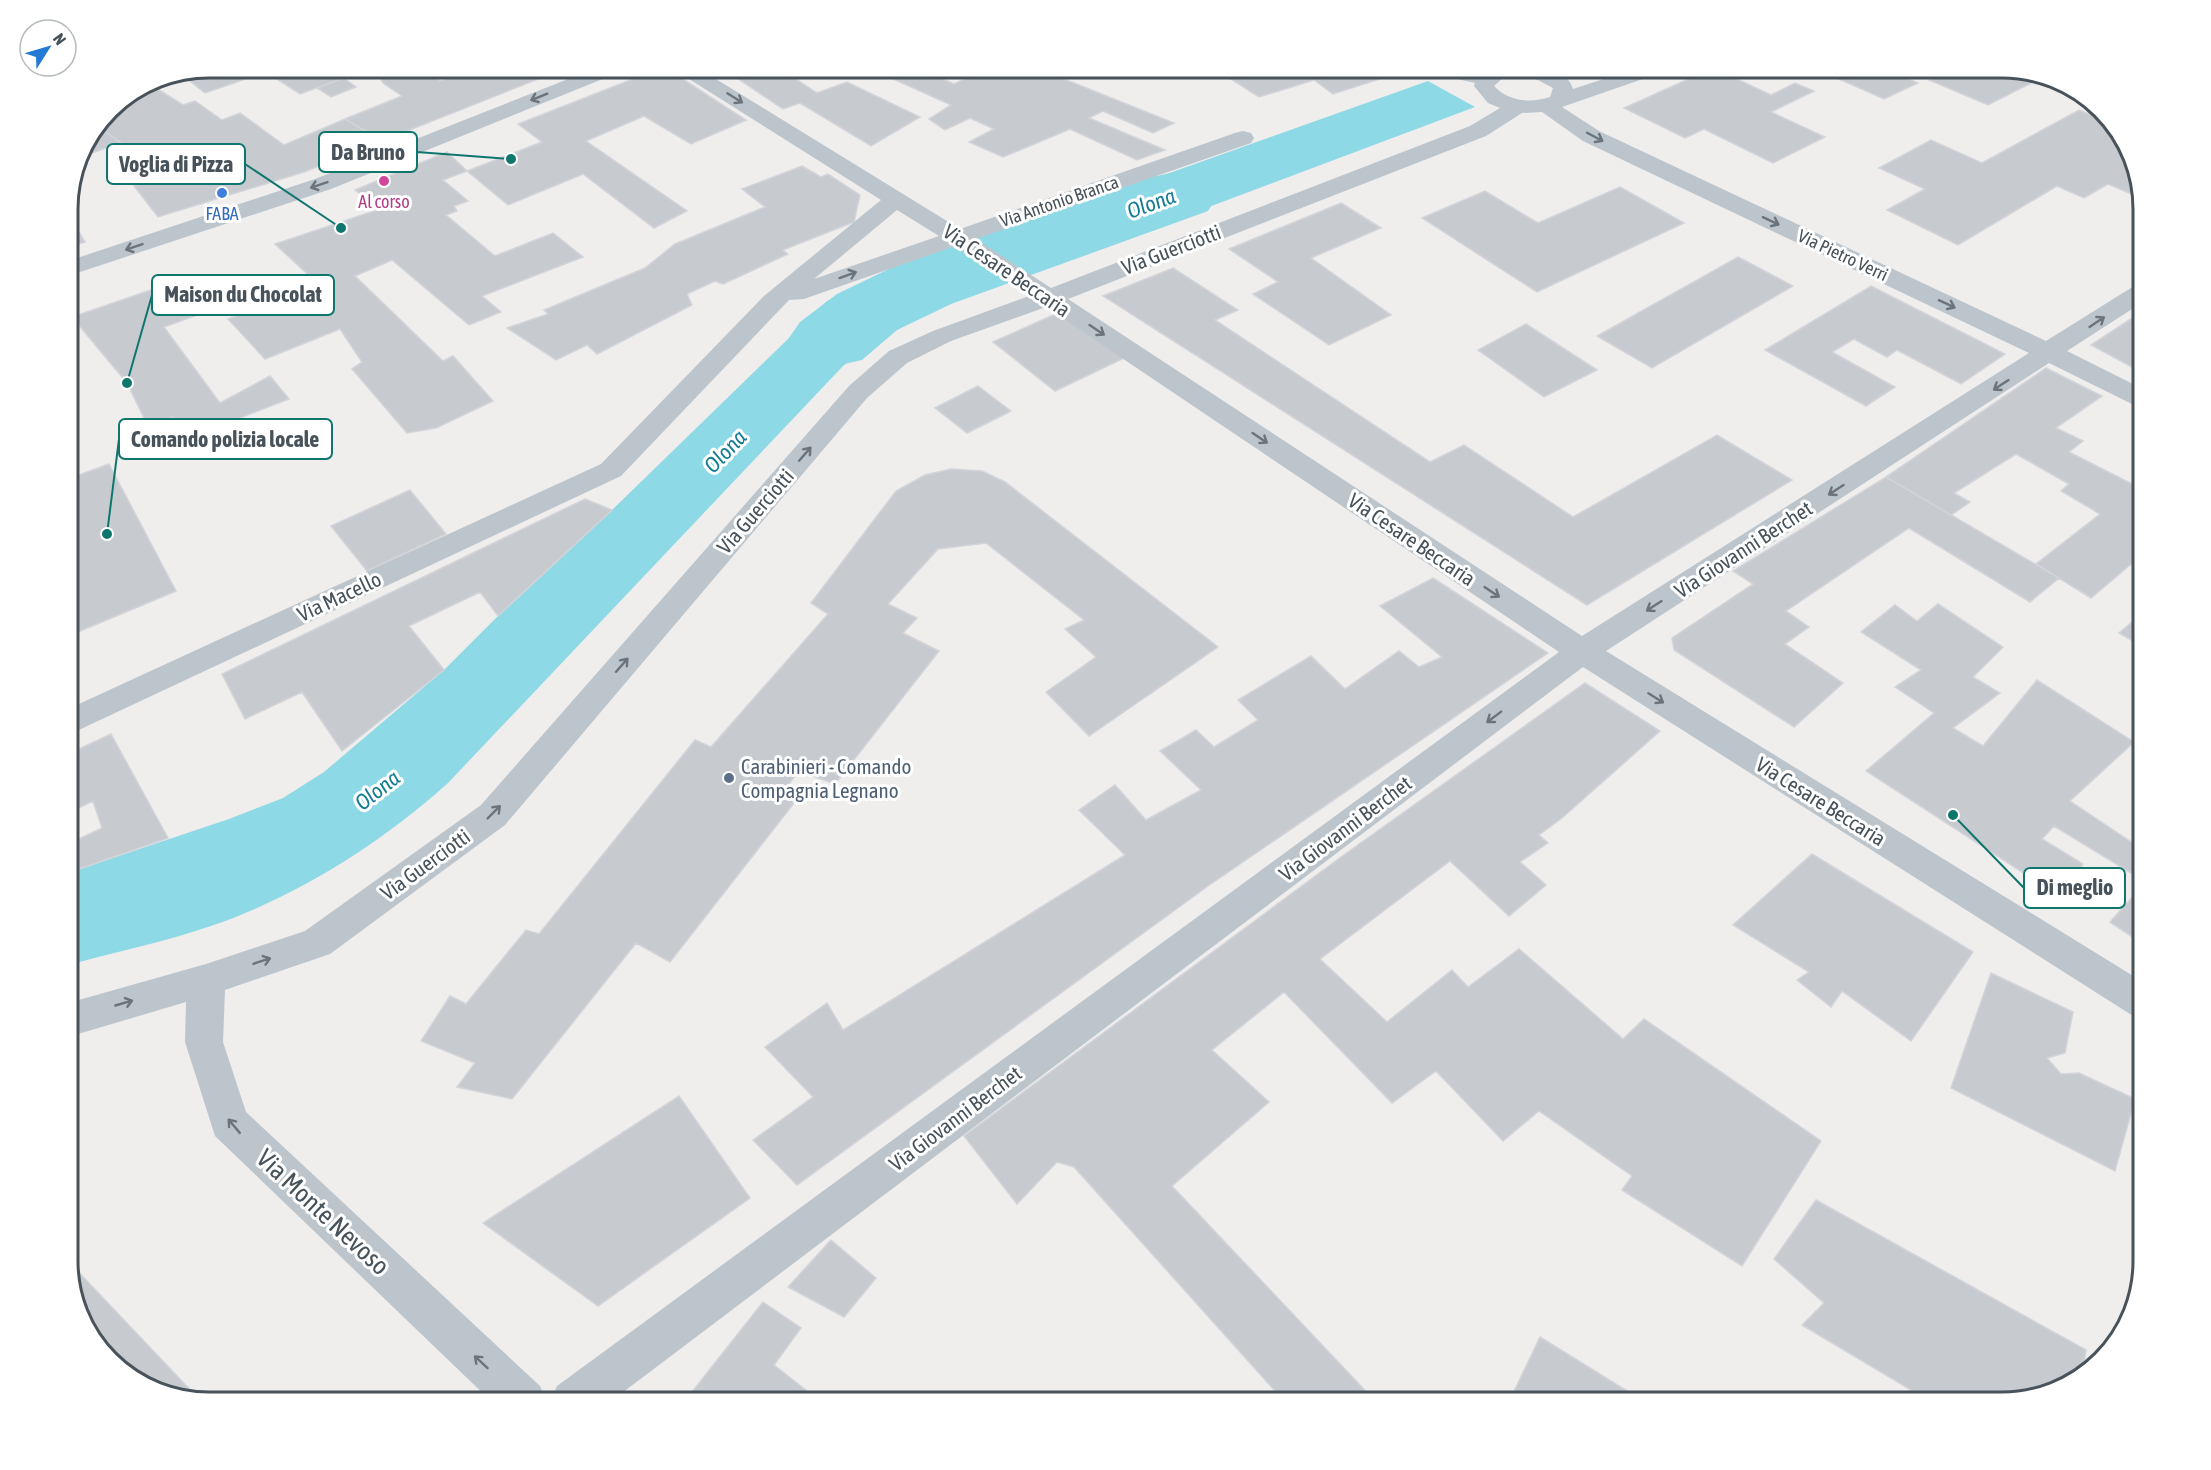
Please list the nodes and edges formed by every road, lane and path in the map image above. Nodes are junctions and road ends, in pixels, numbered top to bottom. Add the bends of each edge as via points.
1 (588, 78) edge
2 (701, 78) edge
3 (1486, 78) edge
4 (1551, 78) edge
5 (1624, 78) edge
6 (1541, 104) junction
7 (1243, 138) dead end
8 (897, 198) junction
9 (963, 241) junction
10 (78, 266) edge
11 (1039, 291) junction
12 (2133, 298) edge
13 (773, 301) junction
14 (2050, 353) junction
15 (2133, 394) edge
16 (611, 470) joint
17 (1582, 651) junction
18 (78, 718) edge
19 (206, 980) junction
20 (2133, 995) edge
21 (78, 1017) edge
22 (513, 1392) edge
23 (586, 1392) edge

1 -> 10 street via 323,184
2 -> 8 street, Via Cesare Beccaria
3 - 6 street, Via Pietro Verri via 1484,86 1492,96
4 - 6 street via 1563,86 1563,93
5 - 6 street, Via Guerciotti
6 - 11 street, Via Guerciotti via 1478,131
6 -> 14 street, Via Pietro Verri via 1592,136
7 - 9 street, Via Antonio Branca
8 - 9 street, Via Cesare Beccaria
8 - 13 street, Via Antonio Branca
9 - 11 street, Via Cesare Beccaria
13 -> 9 street, Via Antonio Branca
11 -> 17 street, Via Cesare Beccaria
19 -> 11 street, Via Guerciotti via 317,943 493,815 858,392 898,357
14 -> 12 street, Via Giovanni Berchet
13 - 16 street, Via Antonio Branca
14 - 15 street, Via Pietro Verri
14 -> 17 street, Via Giovanni Berchet
16 - 18 street, Via Macello
17 -> 20 street, Via Cesare Beccaria
17 -> 23 street, Via Giovanni Berchet
21 -> 19 street, Via Guerciotti
22 -> 19 street, Via Monte Nevoso via 229,1124 204,1042

